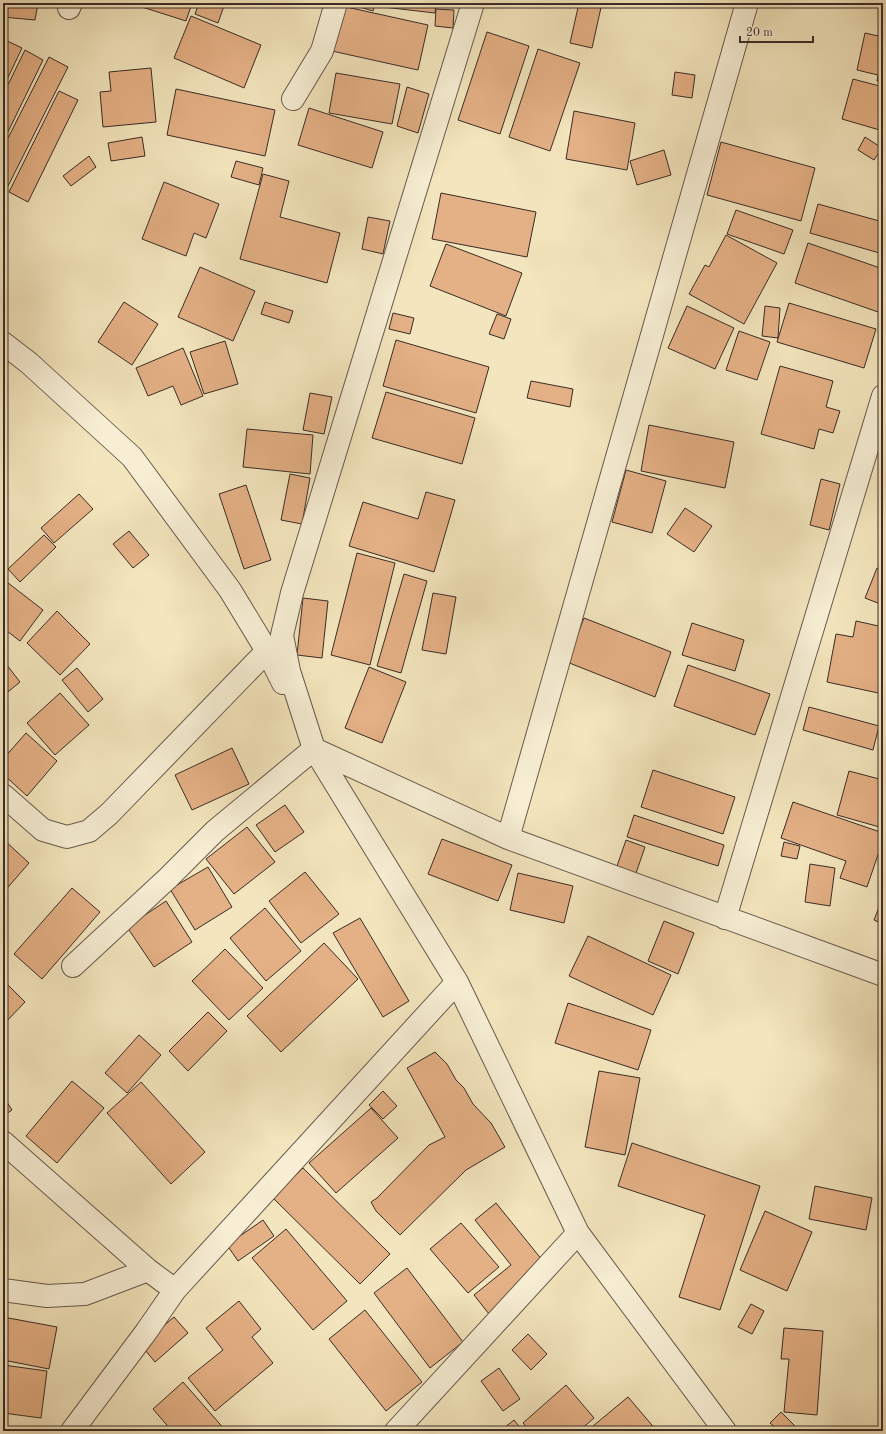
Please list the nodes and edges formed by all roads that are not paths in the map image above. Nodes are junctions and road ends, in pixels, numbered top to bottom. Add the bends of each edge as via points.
1 (336, 3) edge
2 (473, 3) edge
3 (747, 3) edge
4 (294, 99) dead end
5 (3, 343) edge
6 (883, 396) edge
7 (267, 651) junction
8 (314, 749) junction
9 (3, 795) edge
10 (508, 838) junction
11 (725, 918) junction
12 (73, 966) dead end
13 (883, 975) edge
14 (458, 982) junction
15 (3, 1142) edge
16 (578, 1233) junction
17 (148, 1270) junction
18 (3, 1290) edge
19 (175, 1290) junction
20 (72, 1431) edge
21 (396, 1431) edge
22 (725, 1431) edge

1 - 4 street via 322,51
2 - 8 street via 294,586 282,635 289,671
3 - 10 street
5 - 7 street via 132,457 230,590
6 - 11 street
7 - 8 street
7 - 9 street via 109,814 89,831 67,837 43,830
8 - 10 street
8 - 12 street via 215,831
8 - 14 street
10 - 11 street
11 - 13 street
14 - 16 street
14 - 19 street
15 - 17 street
16 - 21 street
16 - 22 street
17 - 18 street via 85,1294 47,1296
17 - 19 street
19 - 20 street

